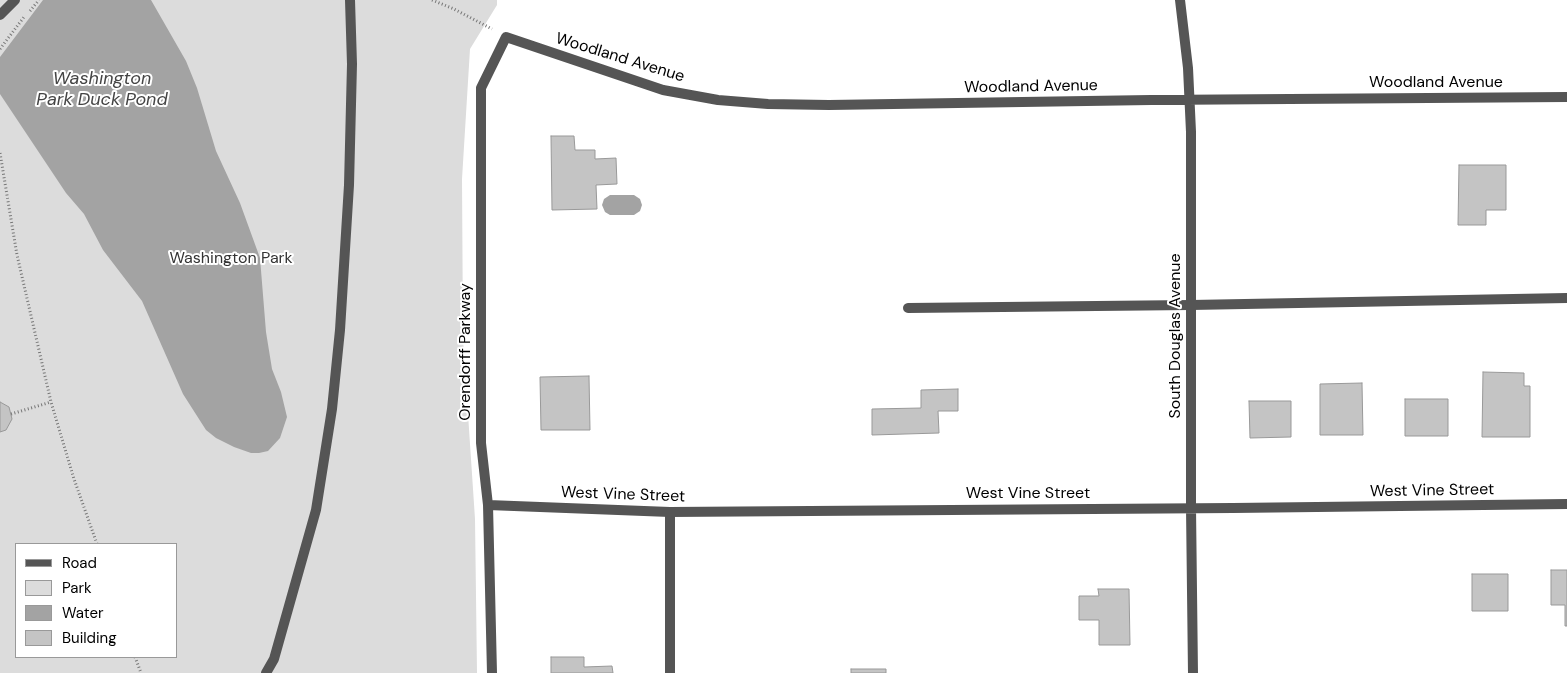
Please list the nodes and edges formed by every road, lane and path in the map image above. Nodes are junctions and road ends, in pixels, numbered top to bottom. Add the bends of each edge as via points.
1 (15, 0) edge
2 (39, 0) edge
3 (350, 0) edge
4 (432, 0) edge
5 (1180, 0) edge
6 (0, 15) edge
7 (506, 36) junction
8 (0, 49) edge
9 (1567, 97) edge
10 (1189, 100) junction
11 (0, 154) edge
12 (1567, 298) edge
13 (1191, 305) junction
14 (908, 308) dead end
15 (51, 402) junction
16 (11, 414) dead end
17 (1567, 504) edge
18 (488, 505) junction
19 (1190, 508) junction
20 (670, 512) junction
21 (97, 543) edge
22 (136, 658) edge
23 (141, 673) edge
24 (266, 673) edge
25 (492, 673) edge
26 (670, 673) edge
27 (1193, 673) edge

1 - 6 street
2 - 8 path
3 - 24 street via 349,185 332,409 316,510 274,660
4 - 7 path
5 - 10 street, South Douglas Avenue
7 - 10 street, Woodland Avenue via 663,90 718,100 829,104
7 - 18 street, Orendorff Parkway via 481,88 481,443
9 - 10 street, Woodland Avenue
10 - 13 street, South Douglas Avenue
11 - 15 path via 17,255
12 - 13 street
13 - 14 street
13 - 19 street, South Douglas Avenue
15 - 16 path
15 - 21 path
17 - 19 street, West Vine Street
18 - 20 street, West Vine Street
18 - 25 street, Orendorff Parkway
19 - 20 street, West Vine Street
19 - 27 street, South Douglas Avenue
20 - 26 street
22 - 23 path

